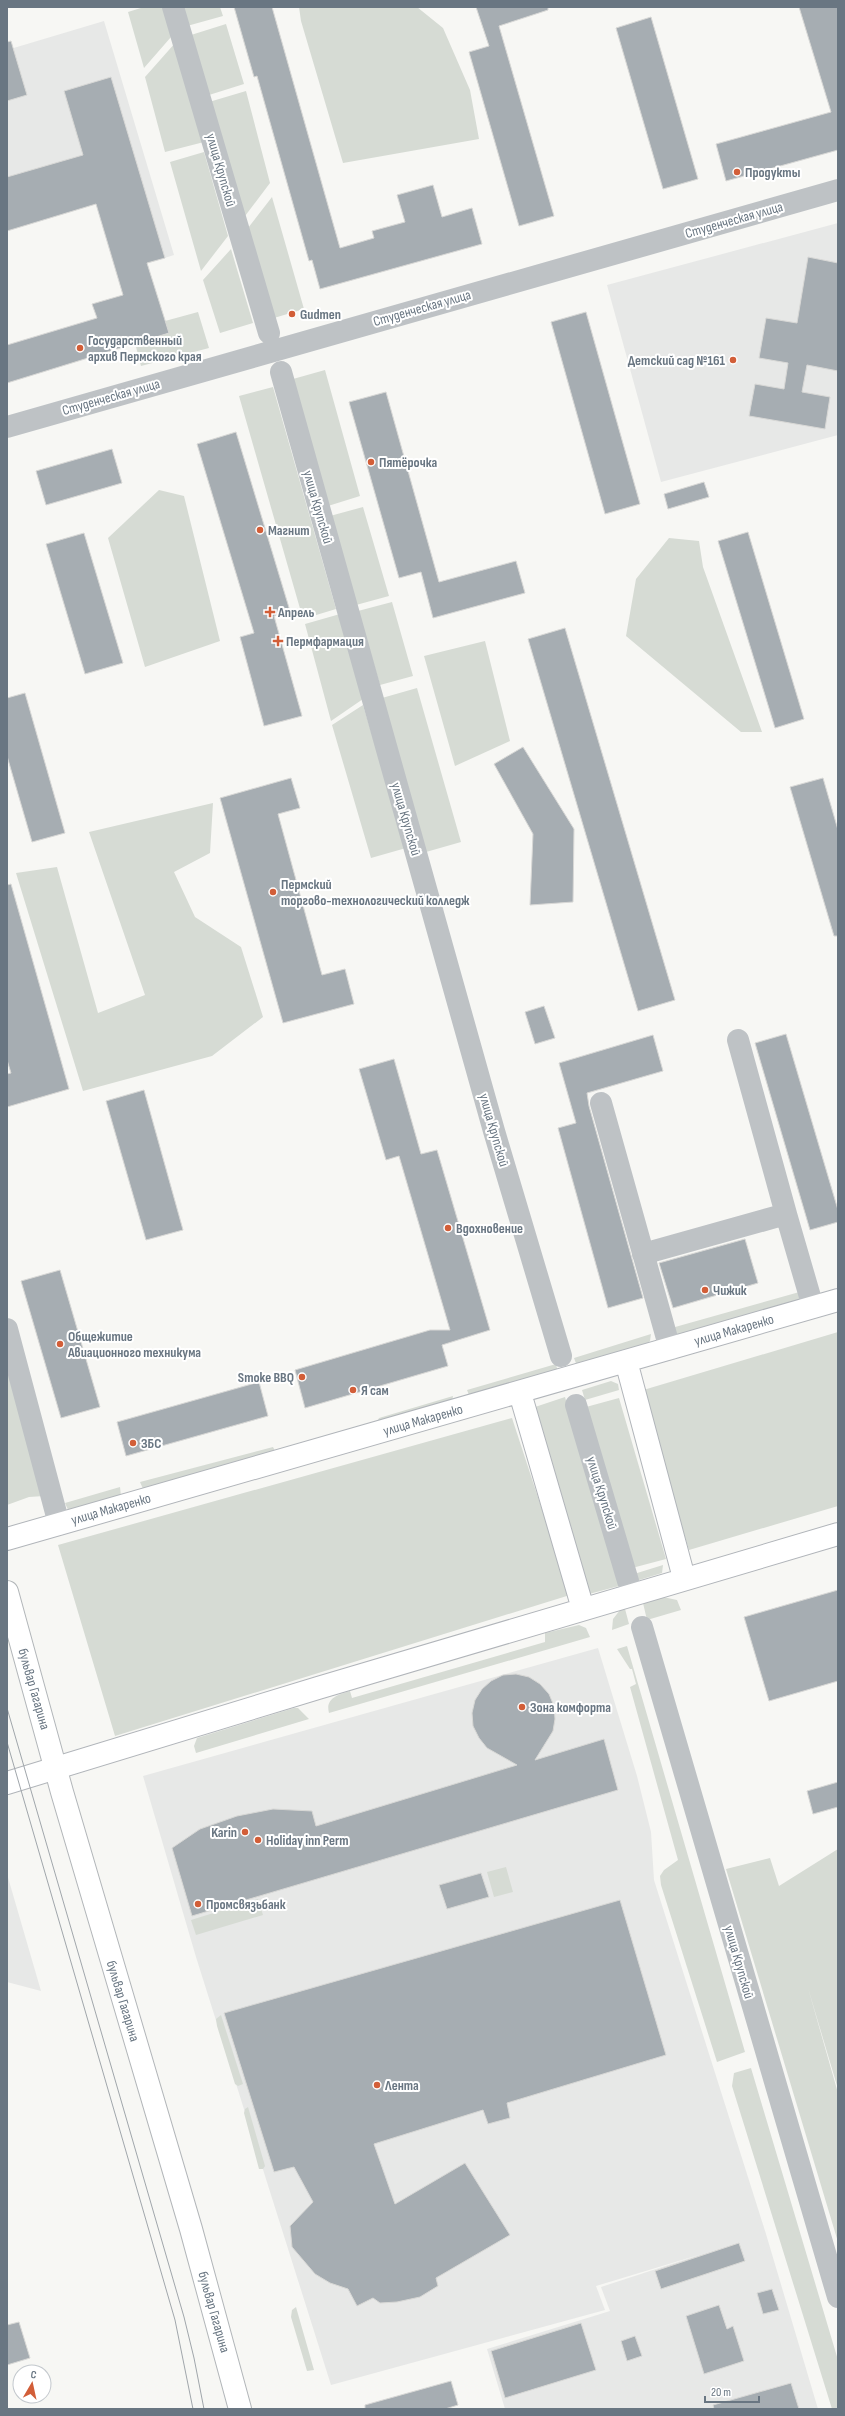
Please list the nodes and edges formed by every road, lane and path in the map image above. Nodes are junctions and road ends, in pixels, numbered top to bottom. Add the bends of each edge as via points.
1 (173, 7) edge
2 (838, 190) edge
3 (269, 333) dead end
4 (281, 372) dead end
5 (7, 427) edge
6 (738, 1040) dead end
7 (601, 1103) dead end
8 (786, 1214) junction
9 (643, 1254) junction
10 (838, 1300) edge
11 (814, 1307) junction
12 (7, 1329) edge
13 (670, 1349) junction
14 (561, 1356) dead end
15 (626, 1361) junction
16 (520, 1393) junction
17 (576, 1405) dead end
18 (59, 1524) junction
19 (838, 1534) edge
20 (7, 1540) edge
21 (684, 1578) junction
22 (628, 1581) dead end
23 (7, 1592) edge
24 (583, 1609) junction
25 (642, 1627) dead end
26 (56, 1768) junction
27 (7, 1784) edge
28 (838, 2297) edge
29 (240, 2409) edge

1 - 3 street, улица Крупской
2 - 5 street, Студенческая улица
4 - 14 street, улица Крупской via 479,1079
6 - 8 street
7 - 9 street
8 - 9 street
8 - 11 street
9 - 13 street
10 - 11 main road, улица Макаренко
11 - 13 main road, улица Макаренко
12 - 18 street
13 - 15 main road, улица Макаренко
15 - 16 main road, улица Макаренко
15 - 21 main road
16 - 18 main road, улица Макаренко
16 - 24 main road
17 - 22 street, улица Крупской
18 - 20 main road, улица Макаренко
19 - 21 main road
21 - 24 main road
23 - 26 main road, бульвар Гагарина
24 - 26 main road
25 - 28 street, улица Крупской
26 - 27 main road
26 - 29 main road, бульвар Гагарина via 191,2228

